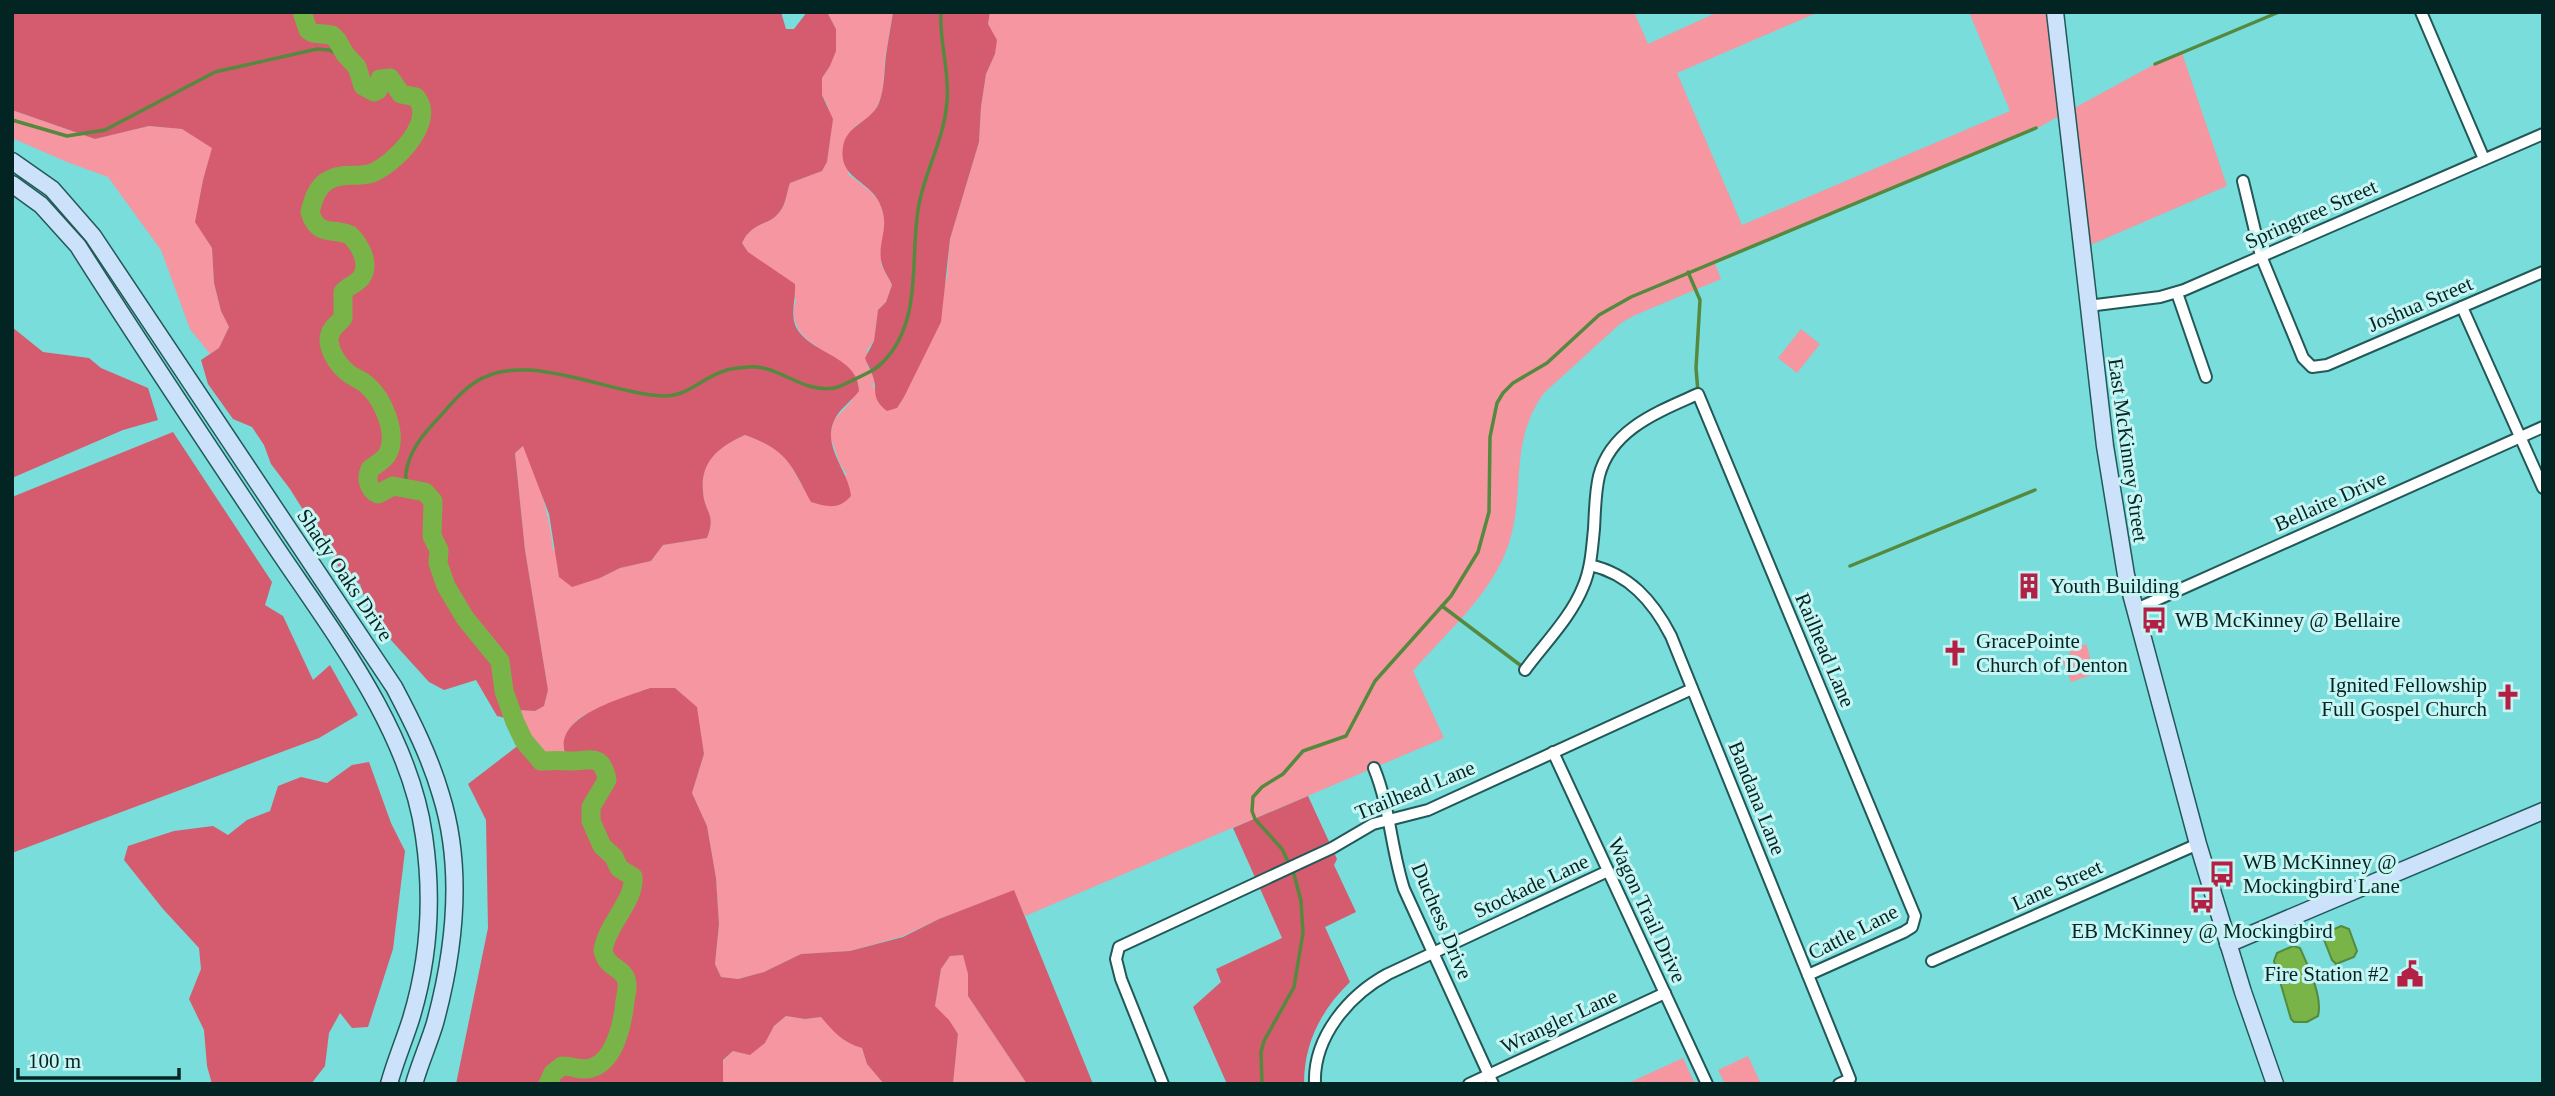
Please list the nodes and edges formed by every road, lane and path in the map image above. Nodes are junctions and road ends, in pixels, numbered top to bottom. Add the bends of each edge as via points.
1 (2055, 12) edge
2 (2421, 12) edge
3 (2543, 134) edge
4 (2484, 159) junction
5 (12, 161) edge
6 (2243, 181) dead end
7 (12, 184) edge
8 (2261, 257) junction
9 (2543, 272) edge
10 (2177, 293) junction
11 (135, 299) junction
12 (2088, 306) junction
13 (2462, 307) junction
14 (119, 310) junction
15 (2206, 377) dead end
16 (2543, 427) edge
17 (2520, 438) junction
18 (2543, 488) edge
19 (1590, 565) junction
20 (2134, 610) junction
21 (1525, 670) dead end
22 (1692, 689) junction
23 (1553, 752) junction
24 (1374, 768) dead end
25 (2543, 811) edge
26 (1390, 819) junction
27 (2198, 844) junction
28 (1608, 871) junction
29 (1915, 922) joint
30 (2228, 944) junction
31 (1433, 954) junction
32 (1932, 961) dead end
33 (1808, 975) junction
34 (1665, 993) junction
35 (1491, 1079) edge
36 (389, 1084) edge
37 (414, 1084) edge
38 (1163, 1084) edge
39 (1315, 1084) edge
40 (1469, 1084) edge
41 (1707, 1084) edge
42 (1839, 1084) edge
43 (2275, 1084) edge

1 - 12 street, East McKinney Street
2 - 4 street
3 - 4 street, Springtree Street
4 - 8 street, Springtree Street
5 - 11 street, Shady Oaks Drive via 52,188 72,209
6 - 8 street
7 - 14 street, Shady Oaks Drive via 41,205 78,246
8 - 10 street, Springtree Street
8 - 13 street, Joshua Street via 2303,358 2312,368
9 - 13 street, Joshua Street
10 - 12 street, Springtree Street
10 - 15 street
11 - 14 street
11 - 37 street, Shady Oaks Drive via 394,687 442,795 453,860 453,928 434,1025
12 - 20 street, East McKinney Street via 2107,462
13 - 17 street
14 - 36 street, Shady Oaks Drive via 341,645 407,770 424,835 428,926 411,1018
16 - 17 street, Bellaire Drive
17 - 18 street
17 - 20 street, Bellaire Drive
19 - 21 street via 1569,614
19 - 22 street, Bandana Lane via 1627,580 1651,604 1671,636
19 - 29 street, Railhead Lane via 1599,477 1614,445 1651,415 1698,394
20 - 27 street, East McKinney Street
22 - 23 street, Trailhead Lane
22 - 33 street, Bandana Lane
23 - 26 street, Trailhead Lane via 1428,810
23 - 28 street, Wagon Trail Drive
24 - 26 street, Duchess Drive
25 - 30 street
26 - 31 street, Duchess Drive via 1400,878
26 - 38 street, Trailhead Lane via 1117,950 1121,979
27 - 30 street, East McKinney Street
27 - 32 street, Lane Street
28 - 31 street, Stockade Lane
28 - 34 street, Wagon Trail Drive
29 - 33 street, Cattle Lane via 1897,935
30 - 43 street, East McKinney Street
31 - 35 street, Duchess Drive
31 - 39 street, Stockade Lane via 1374,982 1344,1007 1322,1047
33 - 42 street, Bandana Lane via 1850,1079
34 - 35 street, Wrangler Lane
34 - 41 street, Wagon Trail Drive
35 - 40 street, Wrangler Lane

